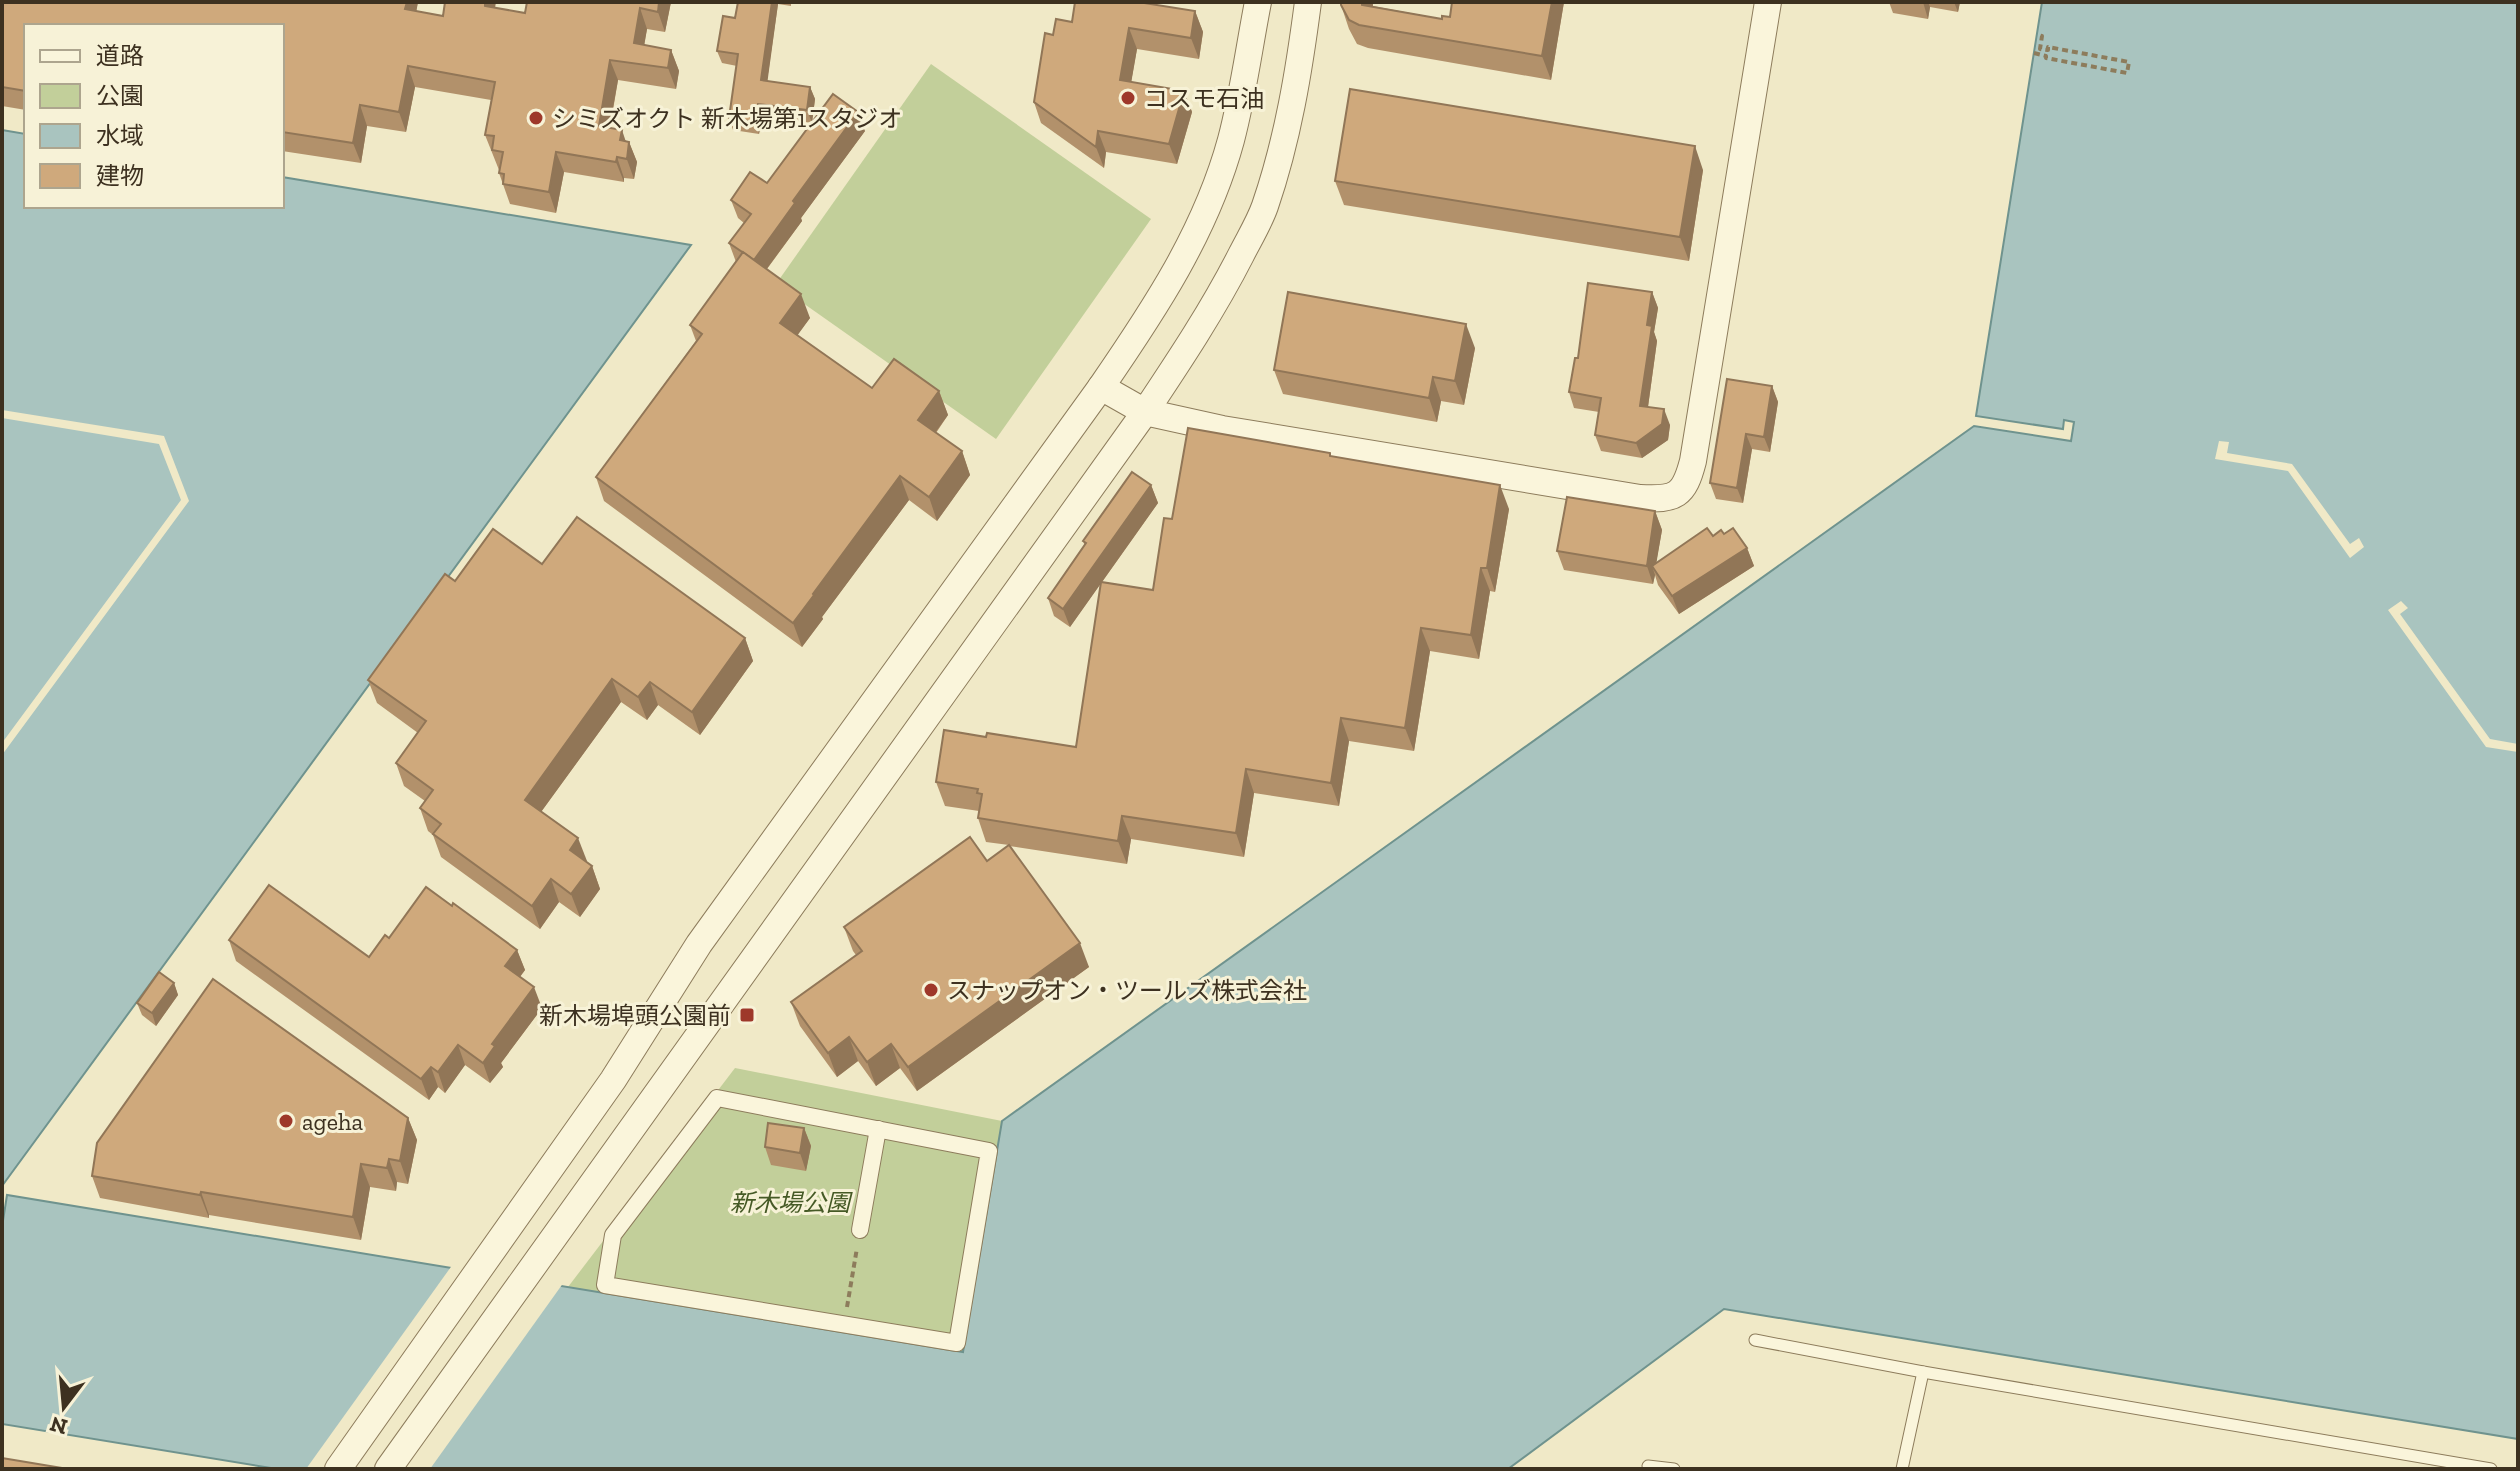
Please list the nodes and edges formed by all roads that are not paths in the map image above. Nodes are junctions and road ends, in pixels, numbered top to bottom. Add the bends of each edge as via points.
1 (1258, 2) edge
2 (1308, 2) edge
3 (1768, 2) edge
4 (1101, 387) junction
5 (1145, 412) junction
6 (878, 1129) junction
7 (860, 1230) road end
8 (1755, 1340) dead end
9 (1923, 1372) junction
10 (1648, 1466) dead end
11 (338, 1469) edge
12 (388, 1469) edge
13 (1674, 1469) edge
14 (1902, 1469) edge
15 (2491, 1469) edge

1 - 4 street via 1231,141 1195,234 1160,300
2 - 5 street via 1286,135 1264,209 1199,331
3 - 5 street via 1693,461 1677,494 1640,498
4 - 5 street
4 - 11 street via 699,944 613,1080
5 - 12 street
6 - 6 street via 717,1098 613,1235 605,1285 957,1343 989,1151
6 - 7 street
8 - 9 lane
9 - 14 lane
9 - 15 lane
10 - 13 lane

